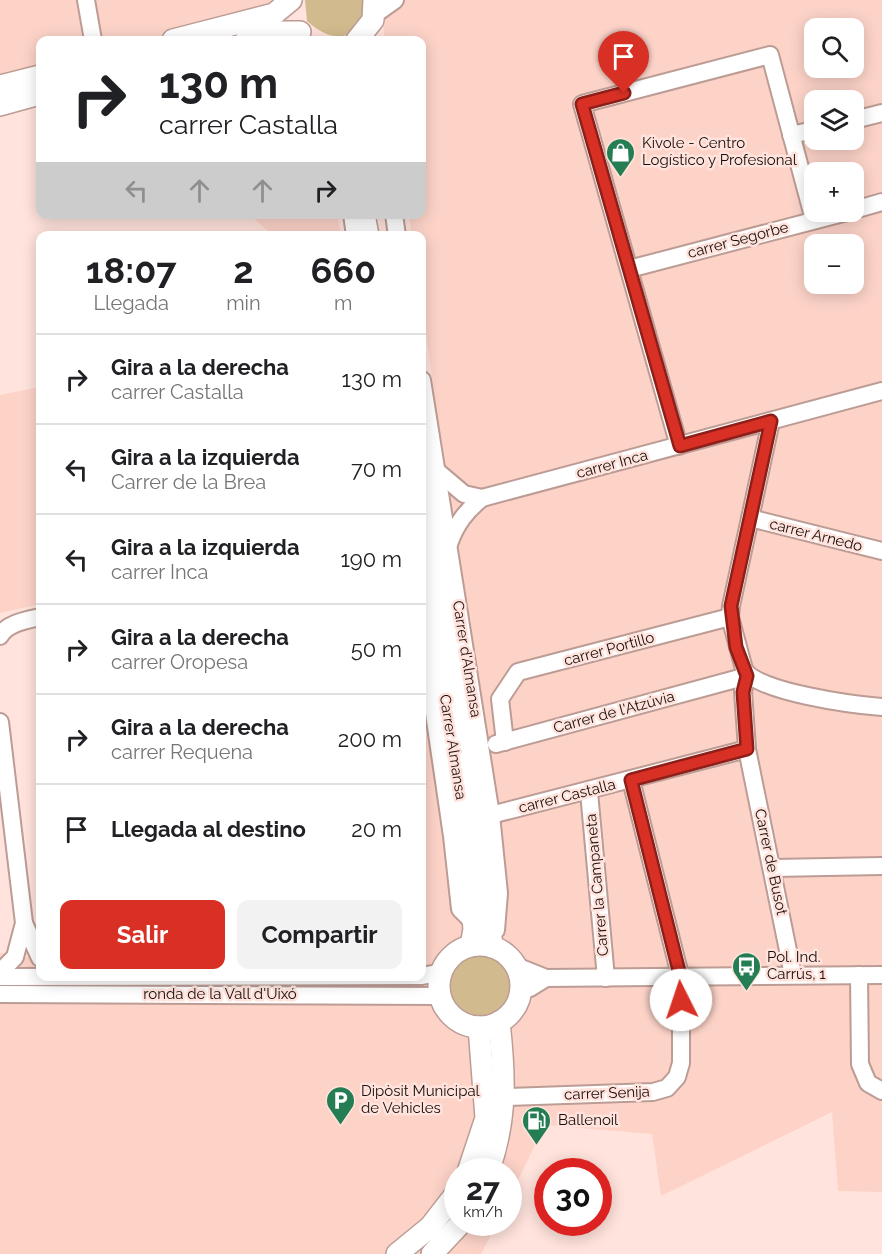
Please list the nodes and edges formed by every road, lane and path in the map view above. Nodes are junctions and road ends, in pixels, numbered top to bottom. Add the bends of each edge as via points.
1 (86, 0) edge
2 (292, 0) edge
3 (395, 0) edge
4 (374, 7) edge
5 (92, 36) edge
6 (189, 36) edge
7 (262, 36) edge
8 (304, 36) edge
9 (361, 36) edge
10 (36, 77) edge
11 (0, 86) edge
12 (36, 95) edge
13 (0, 105) edge
14 (882, 113) edge
15 (864, 118) edge
16 (804, 132) edge
17 (791, 135) junction
18 (804, 183) edge
19 (882, 202) edge
20 (864, 207) edge
21 (806, 222) edge
22 (629, 269) junction
23 (882, 392) edge
24 (771, 421) junction
25 (426, 424) edge
26 (680, 446) junction
27 (430, 468) edge
28 (482, 498) junction
29 (750, 518) junction
30 (449, 545) junction
31 (882, 551) edge
32 (426, 575) edge
33 (730, 617) junction
34 (36, 618) edge
35 (0, 636) edge
36 (426, 658) edge
37 (747, 676) junction
38 (500, 699) joint
39 (882, 707) edge
40 (0, 722) edge
41 (505, 742) junction
42 (481, 748) junction
43 (747, 749) junction
44 (631, 780) junction
45 (588, 792) junction
46 (491, 815) junction
47 (882, 866) edge
48 (773, 868) junction
49 (473, 921) junction
50 (24, 923) junction
51 (492, 943) junction
52 (471, 946) junction
53 (36, 949) edge
54 (516, 966) junction
55 (0, 972) edge
56 (428, 975) edge
57 (793, 975) junction
58 (860, 975) junction
59 (882, 975) edge
60 (0, 977) edge
61 (36, 977) edge
62 (546, 978) junction
63 (606, 978) junction
64 (681, 979) junction
65 (521, 990) junction
66 (0, 994) edge
67 (440, 996) junction
68 (489, 1024) junction
69 (878, 1089) edge
70 (505, 1097) junction
71 (473, 1158) edge
72 (494, 1158) edge
73 (444, 1209) edge
74 (449, 1236) edge
75 (397, 1254) edge
76 (432, 1254) edge

1 - 5 street
2 - 6 main road via 274,14
2 - 8 main road via 292,16
3 - 4 street
4 - 9 main road via 368,29
7 - 8 main road via 278,32
10 - 11 main road
12 - 13 main road
14 - 15 street
16 - 17 street
17 - 18 street
17 - 22 street via 770,56 582,104
19 - 20 street
21 - 22 street, carrer Segorbe
22 - 26 street
23 - 24 street, carrer Inca
24 - 26 street, carrer Inca
24 - 29 street
25 - 27 street, Carrer d'Almansa
26 - 28 street, carrer Inca
27 - 28 street via 464,494
27 - 30 street, Carrer d'Almansa
27 - 51 main road, Carrer d'Almansa
28 - 30 street via 468,509
29 - 31 street, carrer Arnedo
29 - 33 street
30 - 42 street, Carrer d'Almansa
32 - 49 main road, Carrer Almansa via 463,815
33 - 37 street
33 - 38 street, carrer Portillo via 519,672
34 - 35 street via 17,623
36 - 49 street via 459,909
37 - 39 street via 767,686
37 - 41 street, Carrer de l'Atzúvia
37 - 43 street, Carrer de Busot via 743,692
38 - 41 street, Carrer d'Almansa
40 - 50 street
41 - 42 street, Carrer de l'Atzúvia
42 - 46 street, Carrer d'Almansa
43 - 44 street, carrer Castalla
43 - 48 street, Carrer de Busot
44 - 45 street, carrer Castalla
44 - 64 street
45 - 46 street, carrer Castalla
45 - 63 street, Carrer la Campaneta
46 - 51 street, Carrer d'Almansa via 499,893 498,925
47 - 48 street
48 - 57 street, Carrer de Busot
49 - 52 main road, Carrer Almansa
50 - 53 street
50 - 55 street via 15,957
51 - 52 main road
51 - 54 main road
52 - 56 main road
54 - 62 street
54 - 65 main road
56 - 67 main road
57 - 58 street
57 - 64 street
58 - 59 street
58 - 69 street via 860,1064 863,1074
60 - 61 street, ronda de la Vall d'Uixó
62 - 63 street
62 - 65 street
63 - 64 street
64 - 70 street, carrer Senija via 681,1063 677,1077 667,1088 653,1092
65 - 68 main road via 511,1012
66 - 67 street, ronda de la Vall d'Uixó
67 - 68 main road via 457,1020
68 - 70 main road
68 - 71 main road via 486,1118
70 - 72 main road
73 - 75 main road via 430,1227
74 - 76 main road

